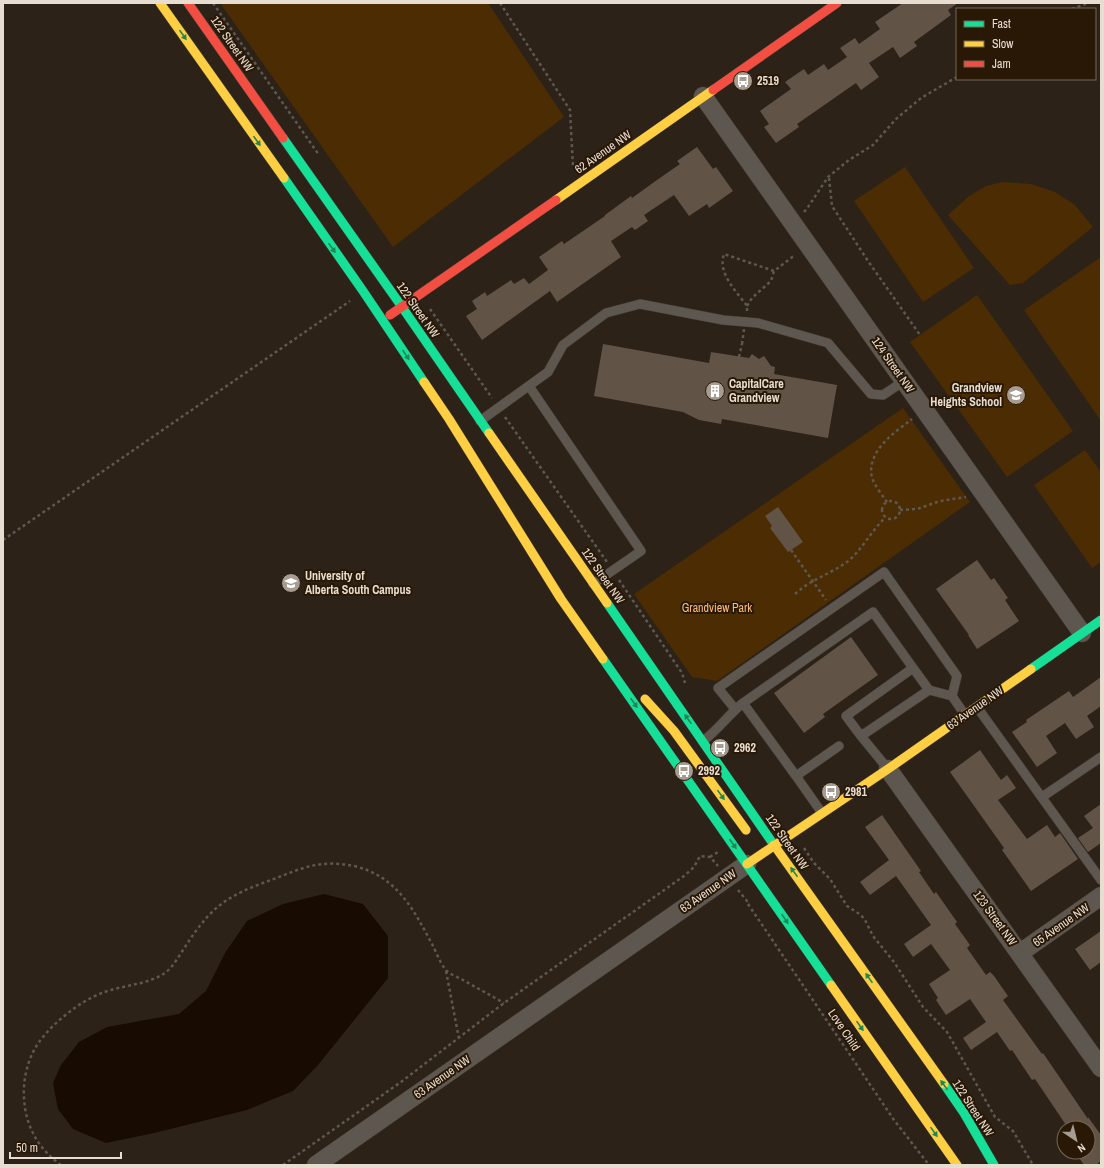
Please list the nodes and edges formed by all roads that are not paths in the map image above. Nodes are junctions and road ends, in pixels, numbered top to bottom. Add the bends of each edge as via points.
1 (160, 3) edge
2 (188, 3) edge
3 (837, 3) edge
4 (703, 96) junction
5 (402, 307) junction
6 (382, 320) junction
7 (904, 381) junction
8 (529, 386) junction
9 (480, 421) junction
10 (593, 584) junction
11 (1101, 620) edge
12 (1082, 633) junction
13 (596, 648) junction
14 (913, 668) junction
15 (928, 690) junction
16 (952, 696) junction
17 (743, 703) junction
18 (977, 706) junction
19 (735, 709) junction
20 (965, 715) junction
21 (861, 736) junction
22 (703, 742) junction
23 (839, 746) dead end
24 (1101, 757) edge
25 (888, 769) junction
26 (796, 776) junction
27 (1042, 797) junction
28 (822, 814) junction
29 (750, 836) dead end
30 (759, 844) dead end
31 (775, 845) junction
32 (747, 864) junction
33 (1101, 880) edge
34 (1101, 896) edge
35 (1020, 953) junction
36 (1101, 1068) edge
37 (316, 1165) edge
38 (957, 1165) edge
39 (994, 1165) edge

1 -> 6 main road
2 - 5 main road, 122 Street NW
3 - 4 main road, 62 Avenue NW
4 - 5 main road, 62 Avenue NW
4 - 7 street, 124 Street NW
5 - 6 main road, 62 Avenue NW
5 - 9 main road, 122 Street NW
6 -> 13 main road via 464,441 552,584
7 - 8 lane via 883,395 871,394 828,342 758,323 722,320 640,304 606,313 563,345 548,372
7 - 12 street, 124 Street NW
8 - 9 lane
8 - 10 lane via 641,551
9 - 10 main road, 122 Street NW
22 -> 10 main road, 122 Street NW
11 - 12 main road, 63 Avenue NW
12 - 18 main road, 63 Avenue NW
13 -> 29 main road via 674,731
13 -> 32 main road
14 - 15 lane
14 - 17 lane via 873,612
14 - 21 lane via 846,716
15 - 16 lane
15 - 21 lane
16 - 19 lane via 956,676 884,572 718,688
16 - 20 lane
17 - 19 lane
17 - 26 lane
18 - 20 main road, 63 Avenue NW
18 - 27 lane
19 - 22 lane
20 - 25 main road, 63 Avenue NW
21 - 25 lane
22 - 31 main road, 122 Street NW
23 - 26 lane
24 - 27 lane
25 - 28 main road, 63 Avenue NW
25 - 35 street, 123 Street NW
26 - 28 lane
27 - 33 lane
28 - 31 main road, 63 Avenue NW
30 - 31 main road via 768,847
31 - 32 main road, 63 Avenue NW
39 -> 31 main road, 122 Street NW via 964,1113
32 - 37 street, 63 Avenue NW
32 -> 38 main road
34 - 35 street, 65 Avenue NW
35 - 36 street, 123 Street NW

